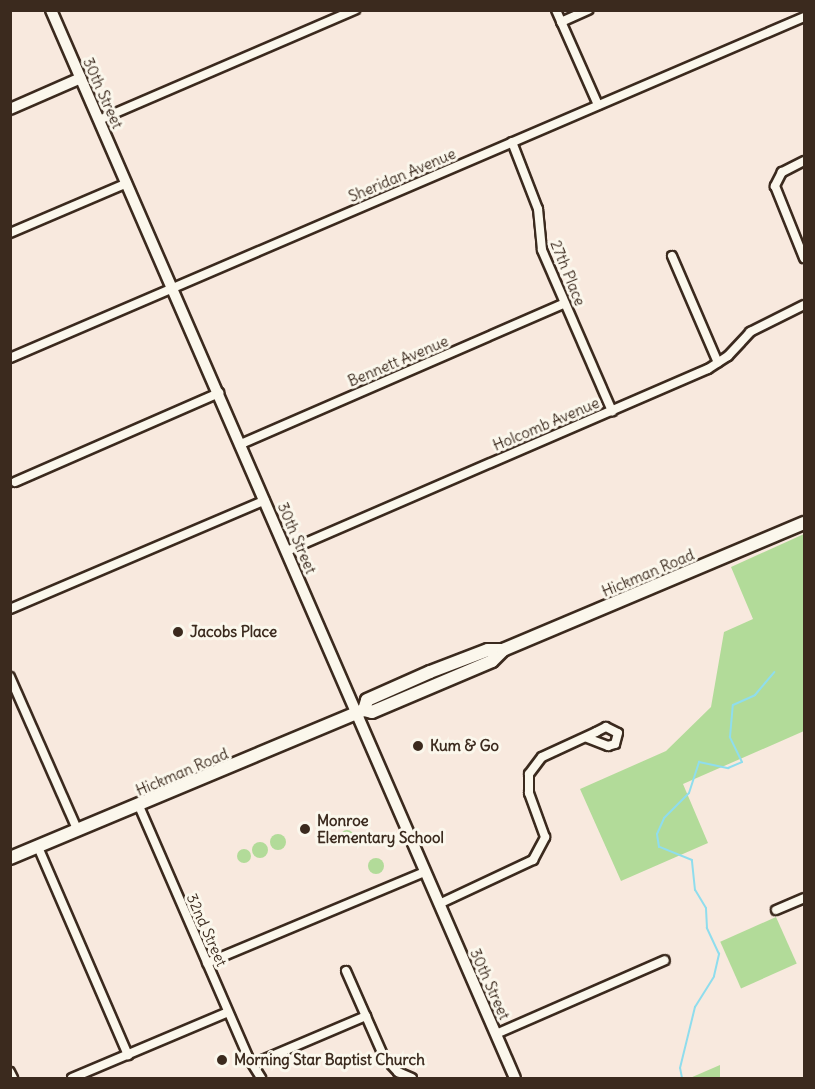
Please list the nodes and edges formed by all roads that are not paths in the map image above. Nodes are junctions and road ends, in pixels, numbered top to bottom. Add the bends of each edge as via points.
1 (51, 10) edge
2 (355, 10) edge
3 (556, 10) edge
4 (588, 10) edge
5 (804, 17) edge
6 (561, 22) junction
7 (81, 78) junction
8 (598, 105) junction
9 (10, 108) edge
10 (99, 120) junction
11 (512, 142) junction
12 (804, 161) edge
13 (127, 183) junction
14 (10, 233) edge
15 (672, 256) dead end
16 (804, 258) edge
17 (173, 288) junction
18 (565, 303) junction
19 (804, 305) edge
20 (10, 358) edge
21 (718, 363) junction
22 (219, 393) junction
23 (612, 411) junction
24 (241, 444) junction
25 (15, 482) dead end
26 (265, 500) junction
27 (804, 523) edge
28 (287, 551) junction
29 (10, 609) edge
30 (10, 677) edge
31 (360, 712) junction
32 (587, 738) dead end
33 (139, 806) junction
34 (78, 831) junction
35 (38, 847) junction
36 (10, 858) edge
37 (425, 872) junction
38 (804, 898) edge
39 (439, 904) junction
40 (776, 910) dead end
41 (665, 960) dead end
42 (207, 963) junction
43 (346, 971) dead end
44 (228, 1012) junction
45 (366, 1016) junction
46 (496, 1034) junction
47 (128, 1054) junction
48 (253, 1065) junction
49 (10, 1072) edge
50 (14, 1078) edge
51 (72, 1078) edge
52 (261, 1078) edge
53 (412, 1078) edge
54 (515, 1078) edge

1 - 7 street, 30th Street
2 - 10 street
3 - 6 street
4 - 6 street
5 - 8 street, Sheridan Avenue
6 - 8 street
7 - 9 street
7 - 10 street, 30th Street
8 - 11 street, Sheridan Avenue
10 - 13 street, 30th Street
11 - 17 street, Sheridan Avenue
11 - 18 street, 27th Place via 538,209 542,250
12 - 16 street via 782,172 777,178 776,193
13 - 14 street
13 - 17 street, 30th Street
15 - 21 street
17 - 20 street, Sheridan Avenue
17 - 22 street, 30th Street
18 - 23 street, 27th Place
18 - 24 street, Bennett Avenue
19 - 21 street, Holcomb Avenue via 750,332
21 - 23 street, Holcomb Avenue
22 - 24 street, 30th Street
22 - 25 street
23 - 28 street, Holcomb Avenue
24 - 26 street, 30th Street
26 - 28 street, 30th Street
26 - 29 street
27 - 31 main road, Hickman Road via 503,650 488,650 430,672 367,700
28 - 31 street, 30th Street
30 - 34 street
31 - 33 main road, Hickman Road
31 - 37 street, 30th Street
32 - 39 street via 542,758 529,774 529,793 544,837 533,861
33 - 34 main road, Hickman Road
33 - 42 street, 32nd Street
34 - 35 main road, Hickman Road
35 - 36 main road, Hickman Road
35 - 47 street
37 - 39 street, 30th Street
37 - 42 street
38 - 40 street
39 - 46 street, 30th Street
41 - 46 street
42 - 44 street, 32nd Street
43 - 45 street
44 - 47 street
44 - 48 street, 32nd Street
45 - 48 street
45 - 53 street via 384,1058 398,1072
46 - 54 street, 30th Street
47 - 51 street
48 - 52 street, 32nd Street
49 - 50 street

